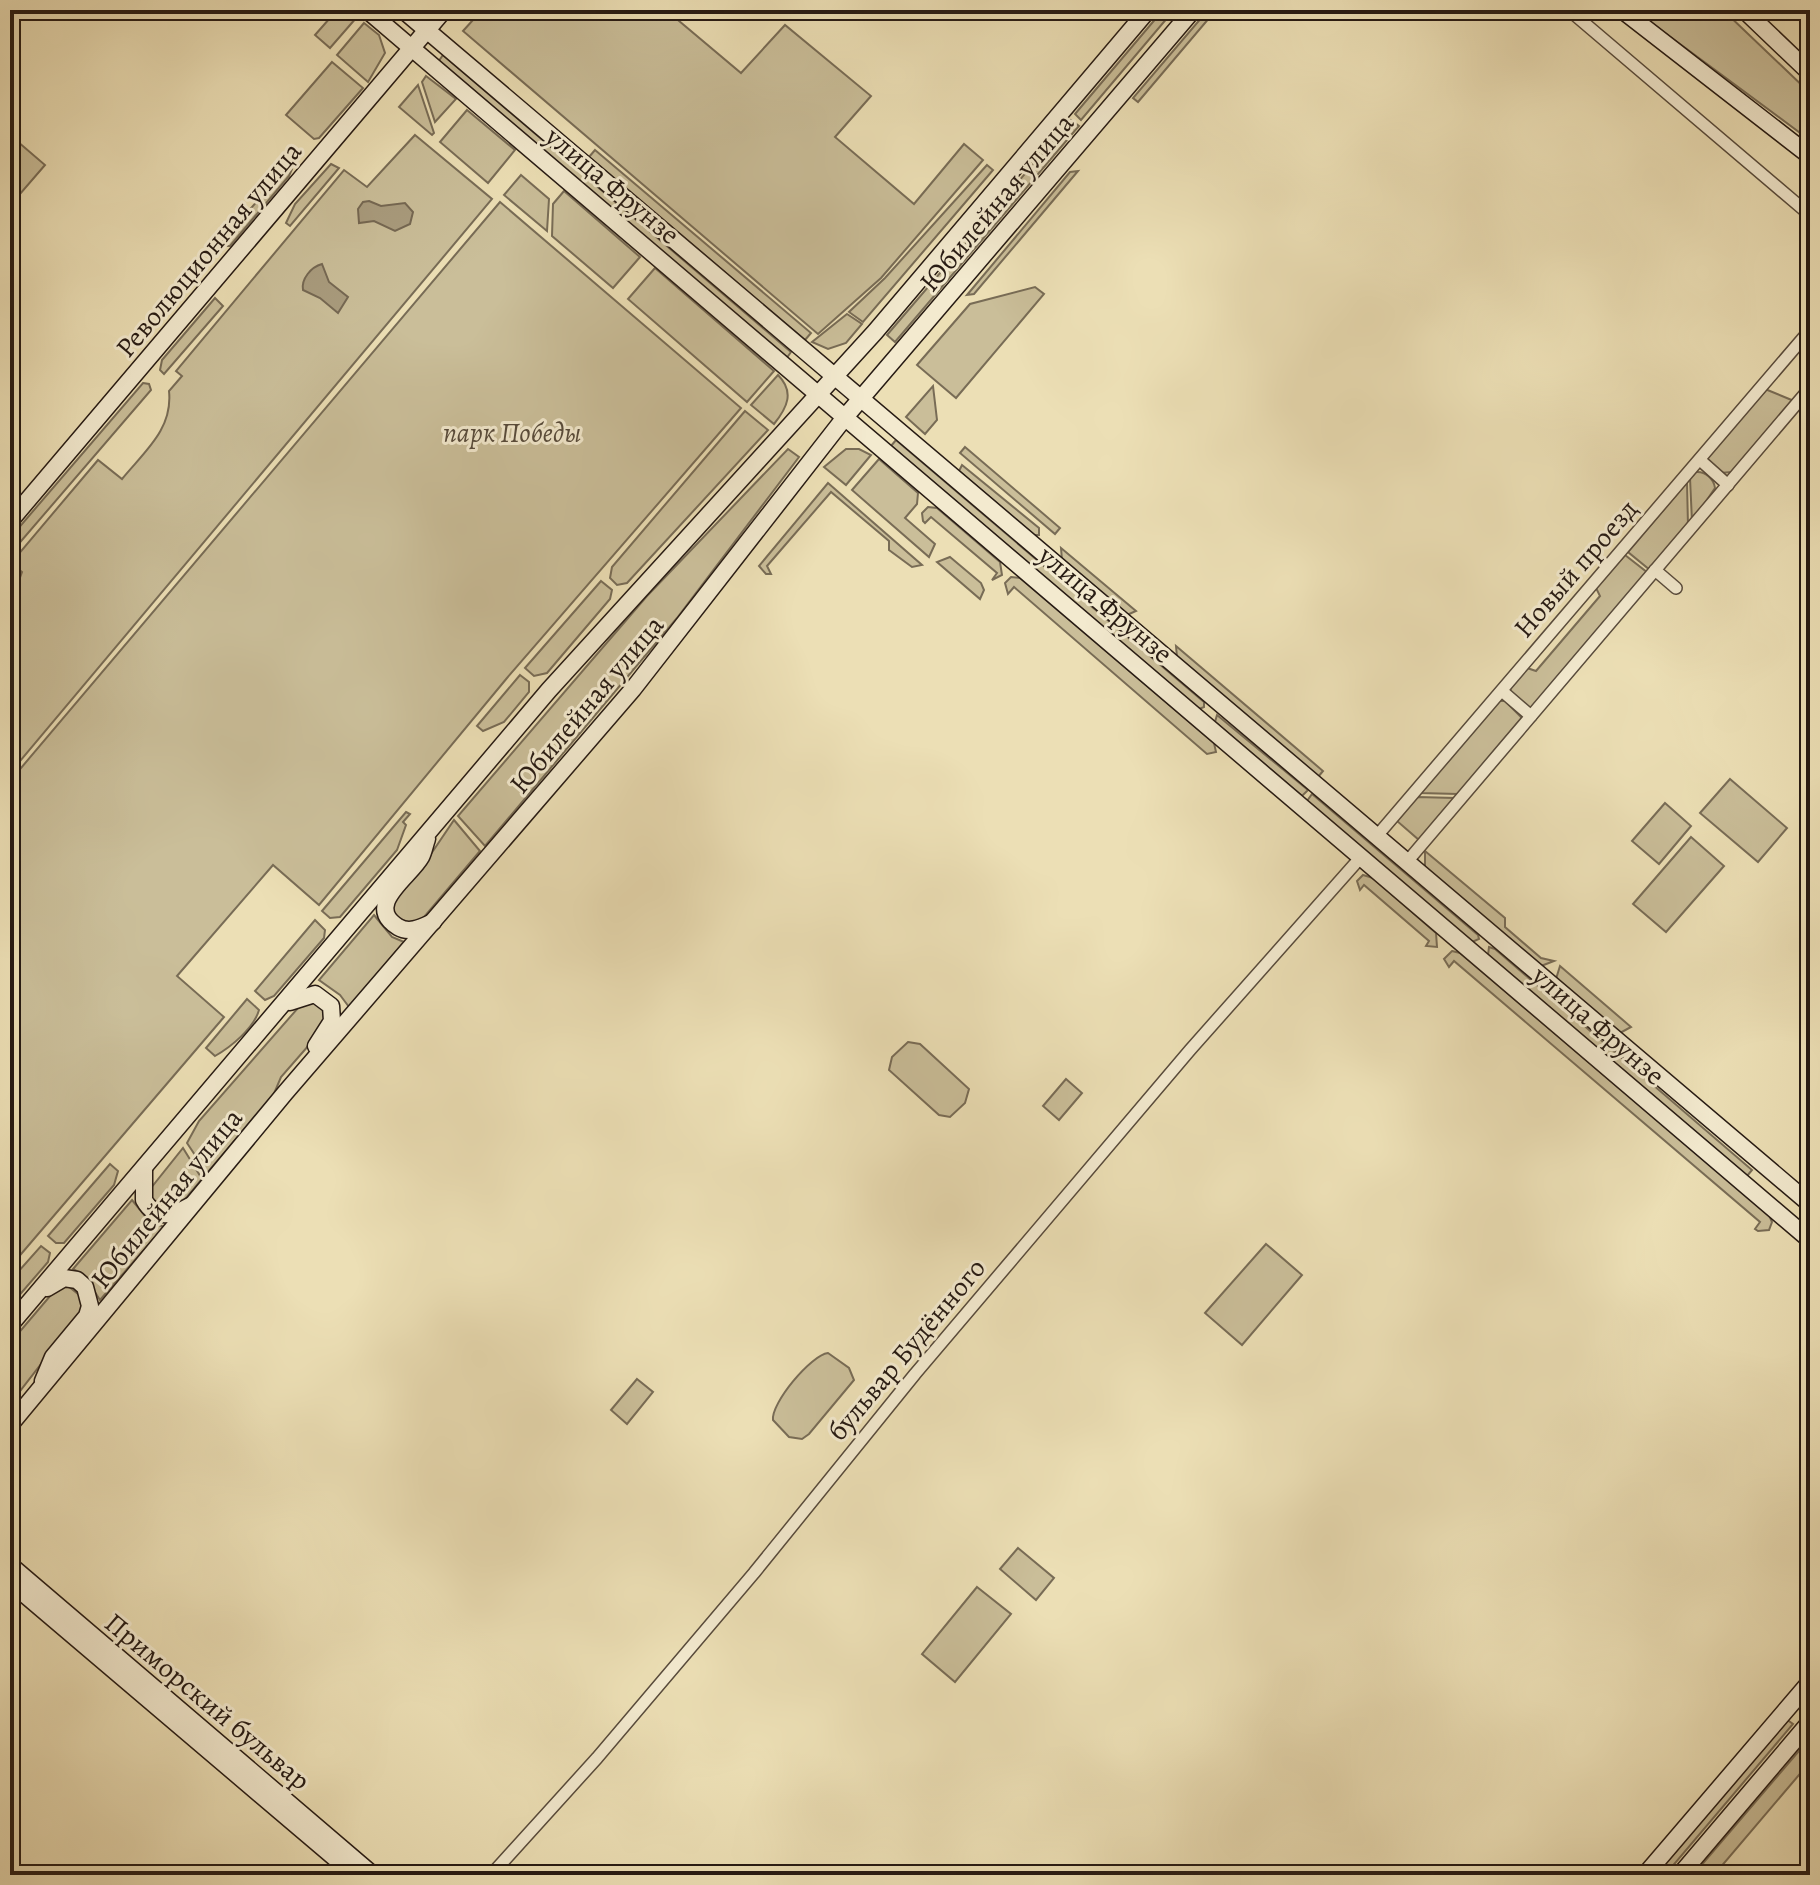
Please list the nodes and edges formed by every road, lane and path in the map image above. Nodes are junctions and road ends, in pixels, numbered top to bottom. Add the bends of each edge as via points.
1 (367, 10) edge
2 (403, 10) edge
3 (444, 10) edge
4 (1148, 10) edge
5 (1193, 10) edge
6 (1569, 10) edge
7 (1622, 10) edge
8 (1744, 10) edge
9 (1803, 10) edge
10 (1810, 16) edge
11 (427, 30) junction
12 (412, 48) junction
13 (1810, 73) edge
14 (1810, 156) edge
15 (1810, 215) edge
16 (1810, 330) edge
17 (835, 377) junction
18 (1810, 388) edge
19 (819, 394) junction
20 (861, 399) junction
21 (846, 416) junction
22 (1700, 460) junction
23 (1728, 485) junction
24 (10, 521) edge
25 (1655, 570) junction
26 (1676, 588) dead end
27 (1502, 691) junction
28 (1218, 704) junction
29 (1531, 716) junction
30 (1203, 721) junction
31 (429, 829) junction
32 (1376, 837) junction
33 (1361, 857) junction
34 (1406, 863) junction
35 (436, 920) junction
36 (1489, 933) junction
37 (1474, 952) junction
38 (283, 1005) junction
39 (285, 1093) junction
40 (144, 1169) junction
41 (196, 1203) junction
42 (1810, 1204) edge
43 (1810, 1240) edge
44 (36, 1296) junction
45 (10, 1325) edge
46 (38, 1394) junction
47 (10, 1425) edge
48 (10, 1565) edge
49 (10, 1582) edge
50 (1810, 1682) edge
51 (1810, 1722) edge
52 (355, 1875) edge
53 (373, 1875) edge
54 (491, 1875) edge
55 (1645, 1875) edge
56 (1680, 1875) edge

1 - 12 main road, улица Фрунзе
2 - 11 main road, улица Фрунзе
3 - 11 main road, Революционная улица
4 - 17 main road, Юбилейная улица
5 - 20 main road, Юбилейная улица
6 - 15 street
7 - 14 main road
8 - 13 main road
9 - 10 street
11 - 12 main road, Революционная улица
11 - 17 main road, улица Фрунзе
12 - 19 main road, улица Фрунзе
12 - 24 main road, Революционная улица
16 - 22 street, Новый проезд
17 - 19 main road, Юбилейная улица
17 - 20 main road, улица Фрунзе
18 - 23 street
19 - 21 main road, улица Фрунзе
19 - 31 main road, Юбилейная улица via 629,599
20 - 21 main road, Юбилейная улица
20 - 28 main road, улица Фрунзе
21 - 30 main road, улица Фрунзе
21 - 35 main road, Юбилейная улица via 642,678
22 - 23 street
22 - 27 street, Новый проезд
23 - 25 street
25 - 26 street
25 - 29 street
27 - 29 street
27 - 32 street, Новый проезд
28 - 30 main road
28 - 32 main road, улица Фрунзе
29 - 34 street
30 - 33 main road, улица Фрунзе
31 - 35 main road via 421,857 386,898 385,910 403,930
31 - 38 main road, Юбилейная улица
32 - 34 main road, улица Фрунзе
33 - 37 main road, улица Фрунзе
33 - 54 street, бульвар Будённого via 1190,1050 645,1701
34 - 36 main road, улица Фрунзе
35 - 39 main road, Юбилейная улица
36 - 37 main road
36 - 42 main road, улица Фрунзе
37 - 43 main road, улица Фрунзе
38 - 39 main road via 315,994 327,1000 333,1013 329,1029 294,1072
38 - 40 main road, Юбилейная улица
39 - 41 main road, Юбилейная улица
40 - 41 main road via 144,1200 153,1211 169,1216
40 - 44 main road, Юбилейная улица
41 - 46 main road, Юбилейная улица
44 - 45 main road, Юбилейная улица
44 - 46 main road via 64,1278 77,1280 85,1287 90,1306 53,1357
46 - 47 main road, Юбилейная улица
48 - 53 main road, Приморский бульвар
49 - 52 main road
50 - 55 main road
51 - 56 main road

